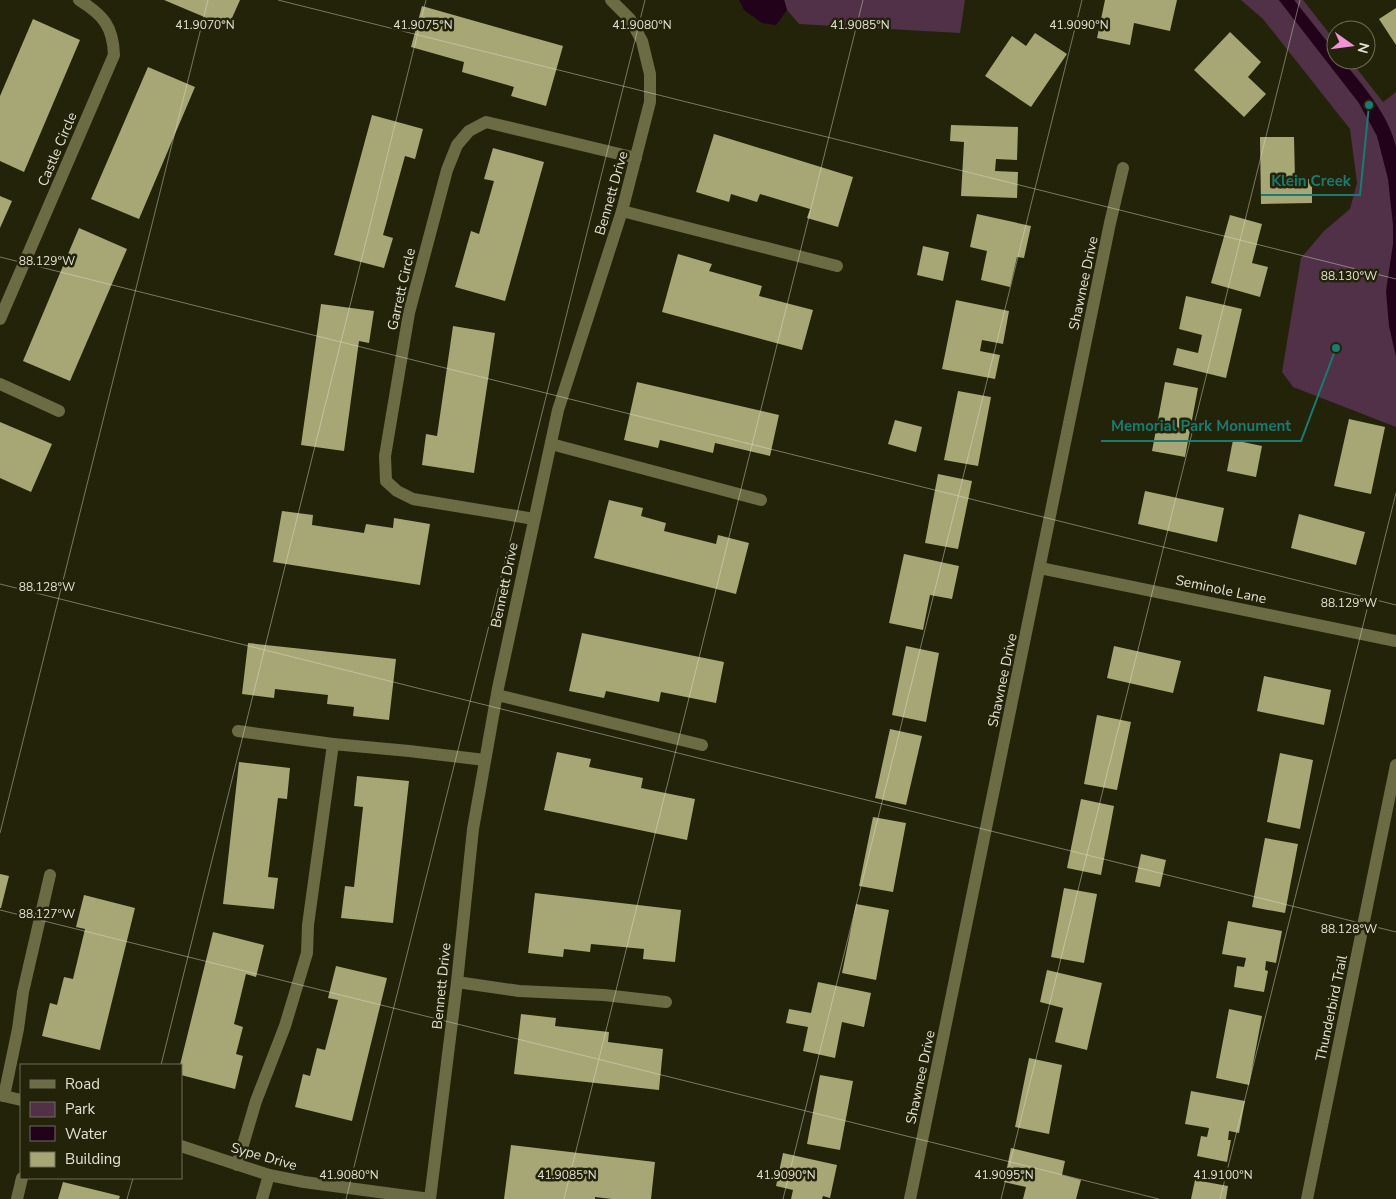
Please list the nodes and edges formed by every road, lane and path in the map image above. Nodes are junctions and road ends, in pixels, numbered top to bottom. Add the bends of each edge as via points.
1 (79, 0) edge
2 (610, 0) edge
3 (636, 158) junction
4 (1123, 168) dead end
5 (622, 211) junction
6 (837, 266) dead end
7 (0, 318) edge
8 (0, 384) edge
9 (59, 410) dead end
10 (551, 444) junction
11 (761, 500) dead end
12 (534, 519) junction
13 (1040, 568) junction
14 (1396, 640) edge
15 (497, 695) junction
16 (238, 731) dead end
17 (333, 744) junction
18 (702, 745) dead end
19 (484, 760) junction
20 (1396, 765) edge
21 (50, 875) dead end
22 (457, 982) junction
23 (666, 1002) dead end
24 (2, 1095) edge
25 (20, 1100) edge
26 (182, 1146) edge
27 (237, 1164) junction
28 (269, 1175) junction
29 (22, 1179) edge
30 (17, 1199) edge
31 (262, 1199) edge
32 (430, 1199) edge
33 (910, 1199) edge
34 (1307, 1199) edge

1 - 7 street, Castle Circle via 97,12 108,26 114,55
2 - 3 street, Bennett Drive via 630,19 642,41 650,74 650,102
3 - 5 street, Bennett Drive
3 - 12 street, Garrett Circle via 486,122 469,131 457,145 447,170 408,313 385,456 386,481 413,499
4 - 13 street, Shawnee Drive
5 - 6 street
5 - 10 street, Bennett Drive via 558,410
8 - 9 street
10 - 11 street
10 - 12 street, Bennett Drive
12 - 15 street, Bennett Drive
13 - 14 street, Seminole Lane
13 - 33 street, Shawnee Drive
15 - 18 street
15 - 19 street, Bennett Drive
16 - 17 street
17 - 19 street
17 - 27 street via 307,953
19 - 22 street, Bennett Drive via 472,830
20 - 34 street, Thunderbird Trail
21 - 24 street
22 - 23 street via 519,991
22 - 32 street, Bennett Drive
24 - 25 street
26 - 27 street, Sype Drive
27 - 28 street, Sype Drive
28 - 31 street
28 - 32 street, Sype Drive
29 - 30 street

